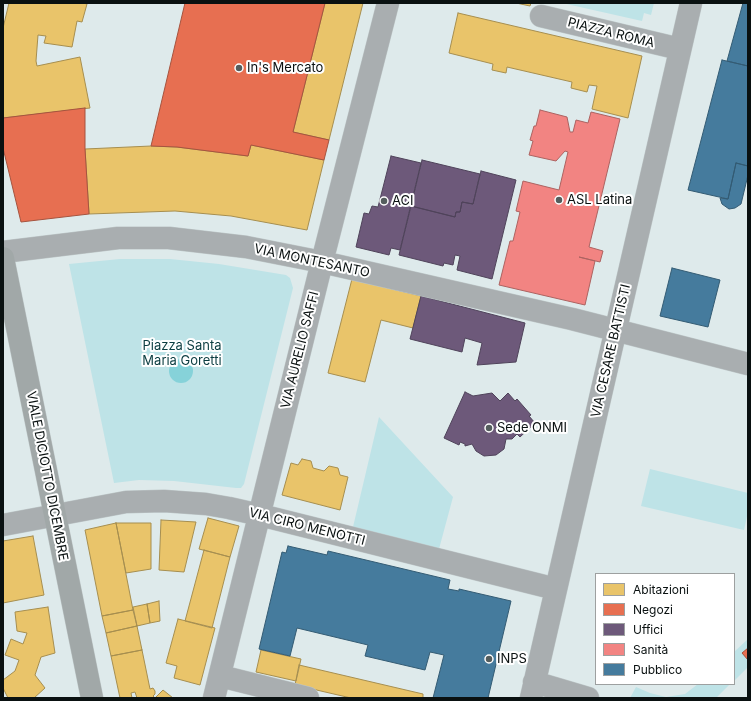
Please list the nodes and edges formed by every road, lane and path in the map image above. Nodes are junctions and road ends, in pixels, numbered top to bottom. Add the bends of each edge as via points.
1 (388, 3) edge
2 (691, 3) edge
3 (541, 16) dead end
4 (680, 49) junction
5 (3, 252) edge
6 (3, 258) edge
7 (322, 262) junction
8 (616, 330) junction
9 (748, 364) edge
10 (54, 515) junction
11 (260, 515) junction
12 (3, 525) edge
13 (556, 589) junction
14 (220, 676) junction
15 (532, 690) edge
16 (90, 697) edge
17 (214, 698) edge
18 (308, 698) edge
19 (588, 698) edge

1 - 7 street, VIA AURELIO SAFFI
2 - 4 street, VIA CESARE BATTISTI
3 - 4 street, PIAZZA ROMA
4 - 8 street, VIA CESARE BATTISTI
5 - 7 street, VIA MONTESANTO via 118,238 169,238 246,247
6 - 10 main road, VIALE DICIOTTO DICEMBRE
7 - 8 street, VIA MONTESANTO
7 - 11 street, VIA AURELIO SAFFI
8 - 9 street, VIA MONTESANTO
8 - 13 street, VIA CESARE BATTISTI
10 - 11 street, VIA CIRO MENOTTI via 126,502 164,501 206,504
10 - 12 street, VIA CIRO MENOTTI
10 - 16 main road, VIALE DICIOTTO DICEMBRE
11 - 13 street, VIA CIRO MENOTTI
11 - 14 street, VIA AURELIO SAFFI
13 - 15 street, VIA CESARE BATTISTI
14 - 17 street, VIA AURELIO SAFFI
14 - 18 street
15 - 19 street

